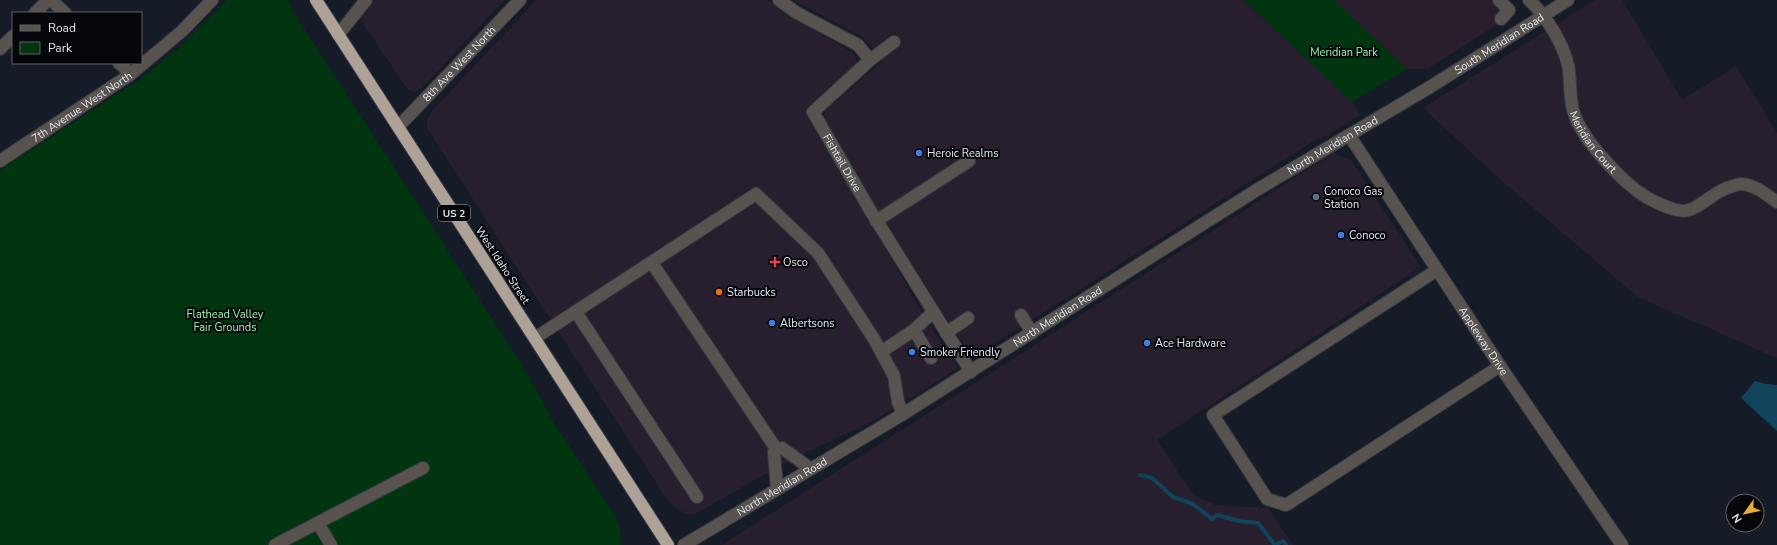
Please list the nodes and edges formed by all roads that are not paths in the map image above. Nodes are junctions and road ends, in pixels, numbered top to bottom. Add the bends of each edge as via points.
1 (212, 0) edge
2 (316, 0) edge
3 (366, 0) edge
4 (520, 0) edge
5 (779, 0) edge
6 (1499, 0) edge
7 (1529, 0) edge
8 (1568, 0) edge
9 (54, 1) edge
10 (37, 12) edge
11 (64, 12) edge
12 (1543, 16) junction
13 (1501, 19) dead end
14 (338, 35) junction
15 (12, 37) edge
16 (894, 42) dead end
17 (0, 49) edge
18 (870, 60) junction
19 (120, 64) edge
20 (131, 74) junction
21 (1430, 87) joint
22 (398, 127) junction
23 (1349, 135) junction
24 (0, 161) edge
25 (969, 161) dead end
26 (1777, 202) edge
27 (876, 221) junction
28 (652, 262) junction
29 (1437, 270) junction
30 (576, 312) junction
31 (933, 312) junction
32 (1021, 315) dead end
33 (968, 318) dead end
34 (914, 330) junction
35 (946, 332) junction
36 (1032, 333) junction
37 (535, 338) junction
38 (881, 352) junction
39 (931, 358) dead end
40 (1500, 366) junction
41 (970, 372) junction
42 (903, 414) junction
43 (778, 450) junction
44 (423, 468) dead end
45 (811, 469) junction
46 (777, 489) junction
47 (697, 497) dead end
48 (318, 523) junction
49 (275, 545) edge
50 (331, 545) edge
51 (668, 545) edge
52 (684, 545) edge
53 (1622, 545) edge

1 - 20 street, 7th Avenue West North via 182,31
2 - 14 highway, West Idaho Street / US 2
3 - 14 street
4 - 22 street, 8th Ave West North
5 - 18 street via 797,13 858,45
6 - 13 street via 1509,10
7 - 12 street, Meridian Court
8 - 12 street, South Meridian Road
9 - 10 street
9 - 11 street
12 - 21 street, South Meridian Road
12 - 26 street, Meridian Court via 1553,31 1568,65 1573,110 1580,127 1596,150 1630,185 1662,205 1687,211 1722,189 1742,184 1760,190
14 - 22 highway, West Idaho Street / US 2
15 - 17 street
16 - 18 street
18 - 27 street, Fishtail Drive via 813,112
19 - 20 street
20 - 24 street, 7th Avenue West North
21 - 23 street, North Meridian Road
22 - 37 highway, West Idaho Street / US 2
23 - 29 street, Appleway Drive
23 - 36 street, North Meridian Road via 1249,194
25 - 27 street
27 - 31 street, Fishtail Drive
28 - 30 street
28 - 38 street via 756,194 818,253
28 - 43 street
29 - 40 street, Appleway Drive
29 - 40 street via 1213,416 1268,499 1286,505
30 - 37 street
30 - 47 street
31 - 34 street
31 - 35 street, Fishtail Drive
32 - 36 street
33 - 35 street
34 - 38 street
34 - 39 street
35 - 41 street, Fishtail Drive
36 - 41 street, North Meridian Road
37 - 51 highway, West Idaho Street / US 2
38 - 42 street via 894,376 898,402
40 - 53 street, Appleway Drive
41 - 42 street, North Meridian Road
42 - 45 street, North Meridian Road
43 - 45 street
43 - 46 street
44 - 48 street
45 - 46 street, North Meridian Road
46 - 52 street, North Meridian Road
48 - 49 street
48 - 50 street

